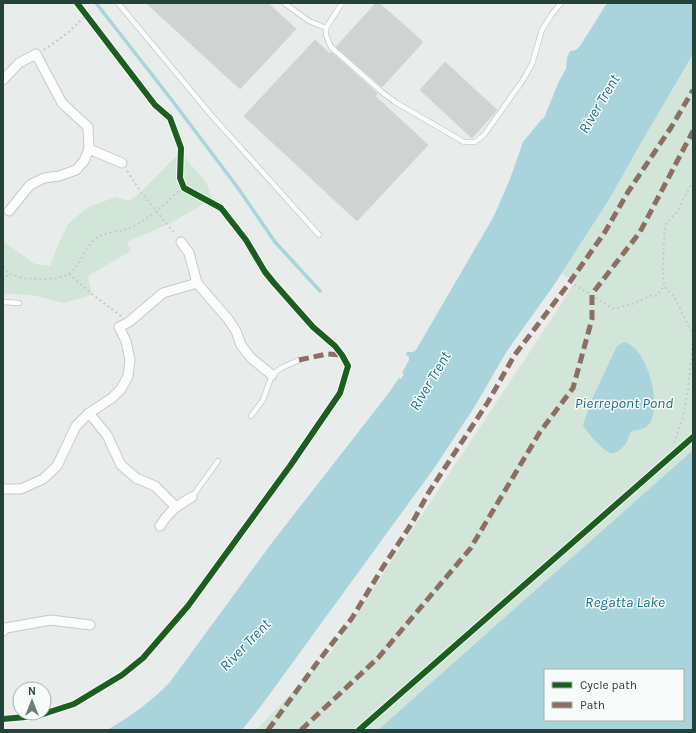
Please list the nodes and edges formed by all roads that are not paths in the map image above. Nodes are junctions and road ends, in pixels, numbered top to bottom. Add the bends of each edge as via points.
1 (118, 3) edge
2 (284, 3) edge
3 (342, 3) edge
4 (561, 3) edge
5 (326, 28) junction
6 (3, 80) edge
7 (90, 149) junction
8 (122, 163) road end
9 (10, 211) dead end
10 (319, 235) dead end
11 (181, 242) road end
12 (197, 283) junction
13 (3, 302) edge
14 (19, 303) dead end
15 (299, 360) dead end
16 (272, 375) junction
17 (89, 413) junction
18 (251, 416) dead end
19 (693, 437) edge
20 (218, 461) dead end
21 (3, 489) edge
22 (192, 497) joint
23 (176, 507) junction
24 (160, 526) dead end
25 (90, 625) dead end
26 (4, 628) edge
27 (359, 730) edge

1 - 10 lane via 212,116
2 - 5 lane via 309,22
3 - 5 lane
4 - 5 lane via 542,30 532,64 523,80 484,136 475,142 464,142 450,135 383,93 331,47
6 - 7 street via 19,63 36,54 62,103 88,127
7 - 8 street
7 - 9 street via 76,170 44,178 30,185
11 - 12 street via 189,252
12 - 16 street via 228,319 241,345 251,358
12 - 17 street via 163,293 129,322 118,327 126,340 130,360 128,376 112,398
13 - 14 lane
15 - 16 lane
16 - 18 lane via 264,400
17 - 21 street via 76,426 56,466 43,479 21,489
17 - 23 street via 107,435 121,465 136,478 155,486
19 - 27 lane
20 - 22 lane
22 - 23 street
23 - 24 street
25 - 26 street via 52,620

